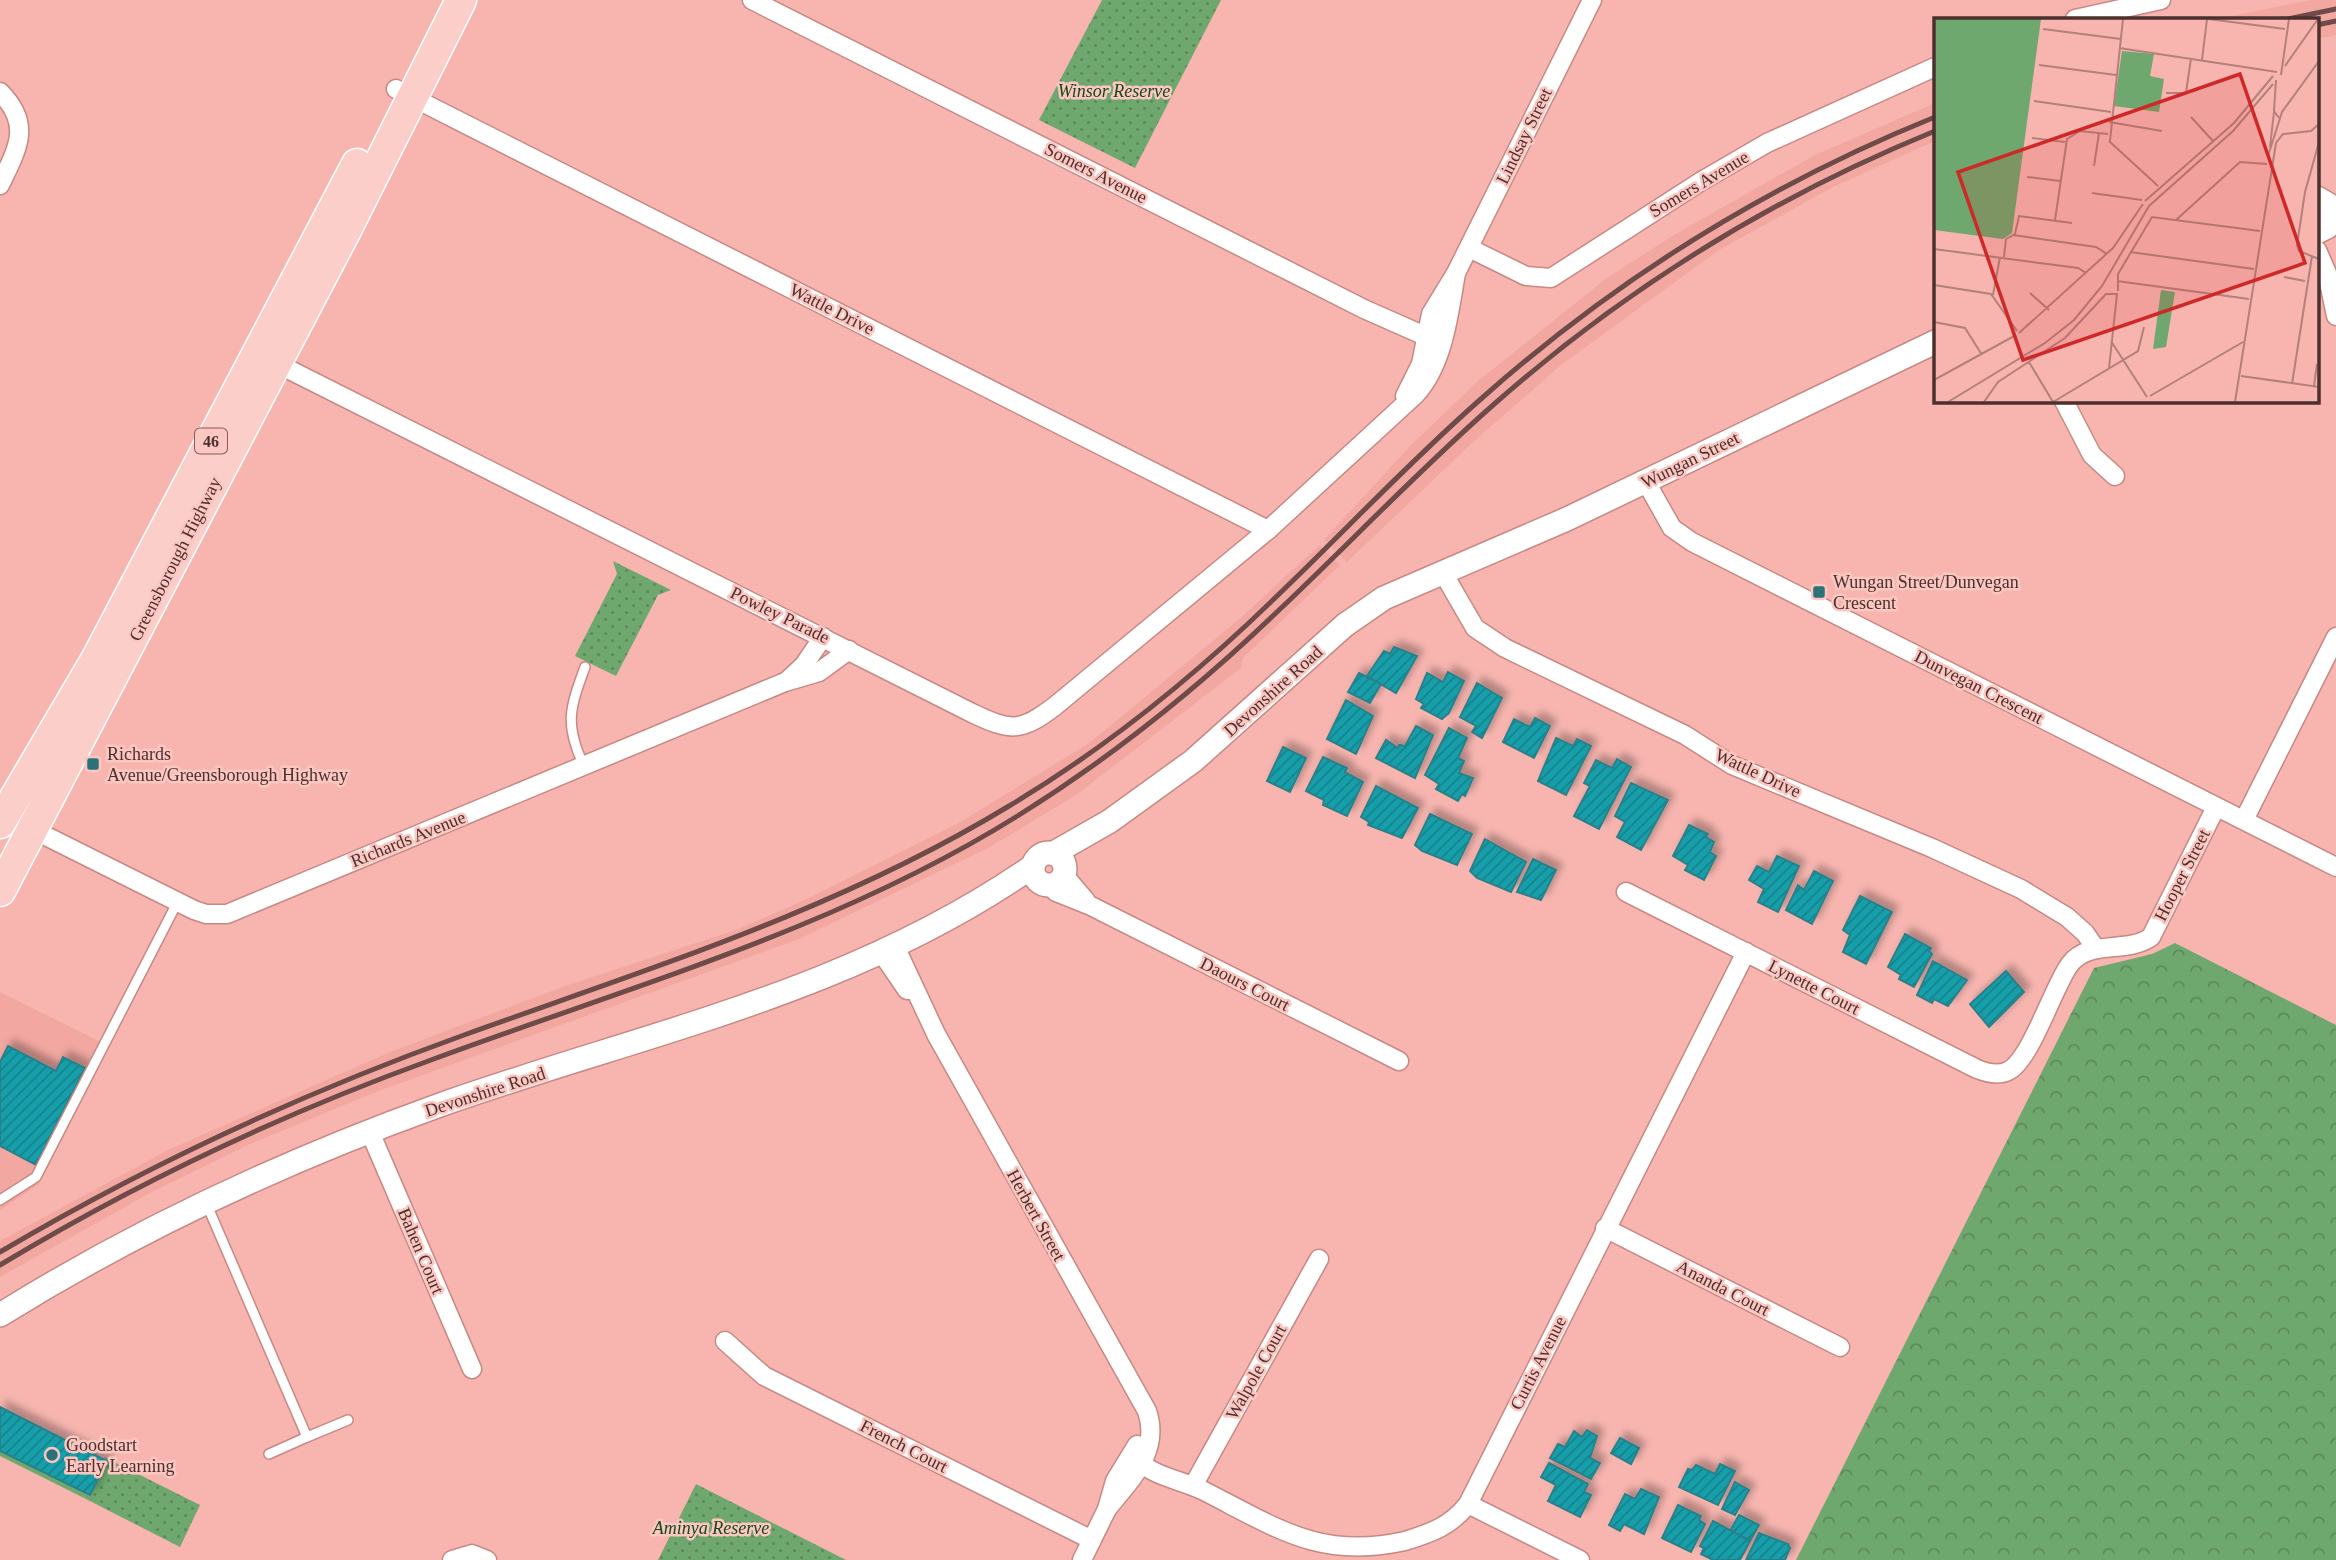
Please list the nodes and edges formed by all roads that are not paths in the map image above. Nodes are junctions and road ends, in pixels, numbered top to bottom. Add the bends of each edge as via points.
1 (444, 0) edge
2 (460, 0) edge
3 (752, 0) edge
4 (1592, 0) edge
5 (2161, 0) edge
6 (2080, 18) edge
7 (1934, 68) edge
8 (405, 94) junction
9 (6, 99) edge
10 (0, 185) edge
11 (2327, 214) edge
12 (1469, 248) junction
13 (2318, 252) edge
14 (2327, 273) junction
15 (2336, 316) edge
16 (1433, 339) junction
17 (1934, 342) edge
18 (267, 358) junction
19 (2065, 402) edge
20 (2115, 476) dead end
21 (1646, 482) junction
22 (1268, 530) junction
23 (1442, 571) junction
24 (823, 637) junction
25 (2336, 638) edge
26 (849, 650) junction
27 (585, 667) dead end
28 (785, 682) junction
29 (584, 766) junction
30 (2216, 807) junction
31 (2244, 820) junction
32 (0, 823) edge
33 (34, 830) junction
34 (2336, 867) edge
35 (1052, 872) junction
36 (0, 891) edge
37 (1626, 892) dead end
38 (178, 901) junction
39 (888, 949) junction
40 (2096, 949) junction
41 (1745, 952) junction
42 (1399, 1061) dead end
43 (2004, 1072) joint
44 (370, 1132) junction
45 (0, 1200) edge
46 (206, 1203) junction
47 (1605, 1228) junction
48 (1319, 1259) dead end
49 (0, 1315) edge
50 (725, 1341) dead end
51 (1840, 1347) dead end
52 (472, 1369) dead end
53 (348, 1420) dead end
54 (307, 1437) junction
55 (269, 1454) dead end
56 (1140, 1460) junction
57 (1192, 1486) junction
58 (1468, 1504) junction
59 (1092, 1540) junction
60 (452, 1560) edge
61 (487, 1560) edge
62 (1082, 1560) edge
63 (1580, 1560) edge

1 - 8 highway, Greensborough Highway / 46
2 - 8 highway, Greensborough Highway / 46
3 - 16 street, Somers Avenue via 1364,309
4 - 12 street, Lindsay Street
5 - 6 street
7 - 12 street, Somers Avenue via 1767,143 1551,278 1526,276
8 - 18 highway, Greensborough Highway / 46
8 - 22 street, Wattle Drive
9 - 10 street via 20,138
11 - 14 street
12 - 16 street, Lindsay Street
13 - 14 street
14 - 15 street
16 - 22 street, Lindsay Street via 1427,382
17 - 21 street, Wungan Street
18 - 24 street, Powley Parade
18 - 32 highway, Greensborough Highway / 46
18 - 33 highway, Greensborough Highway / 46
19 - 20 street via 2092,455
21 - 23 street, Wungan Street
21 - 30 street, Dunvegan Crescent via 1672,528 1692,542
22 - 26 street, Powley Parade via 1055,706 1020,728 999,726
23 - 35 street, Devonshire Road via 1355,617 1193,761 1110,821
23 - 40 street, Wattle Drive via 1475,628 1505,648 1685,735 1732,765 2021,890 2067,917
24 - 26 street, Powley Parade
24 - 28 street, Richards Avenue via 804,665
25 - 31 street
26 - 28 street, Richards Avenue via 819,672
27 - 29 lane via 570,707 570,728
28 - 29 street, Richards Avenue
29 - 38 street, Richards Avenue via 227,914 206,914
30 - 31 street, Dunvegan Crescent
30 - 40 street, Hooper Street via 2151,937 2139,944
31 - 34 street, Dunvegan Crescent
33 - 36 highway, Greensborough Highway / 46
33 - 38 street, Richards Avenue
35 - 39 street, Devonshire Road via 983,900
35 - 42 street, Daours Court via 1091,906
37 - 41 street, Lynette Court
38 - 45 lane via 36,1177
39 - 44 street, Devonshire Road via 722,1016
39 - 56 street, Herbert Street via 1137,1397
40 - 43 street, Hooper Street via 2070,964 2017,1065
41 - 43 street, Lynette Court via 1977,1069
41 - 47 street, Curtis Avenue
44 - 46 street, Devonshire Road
44 - 52 street, Bahen Court
46 - 49 street, Devonshire Road
46 - 54 lane
47 - 51 street, Ananda Court
47 - 58 street, Curtis Avenue
48 - 57 street, Walpole Court
50 - 59 street, French Court via 764,1376
53 - 54 lane
54 - 55 lane
56 - 57 street, Curtis Avenue via 1166,1478
56 - 59 street via 1115,1481
57 - 58 street, Curtis Avenue via 1310,1544 1348,1551 1385,1547 1437,1531
58 - 63 street
59 - 62 street
60 - 61 street via 472,1554

